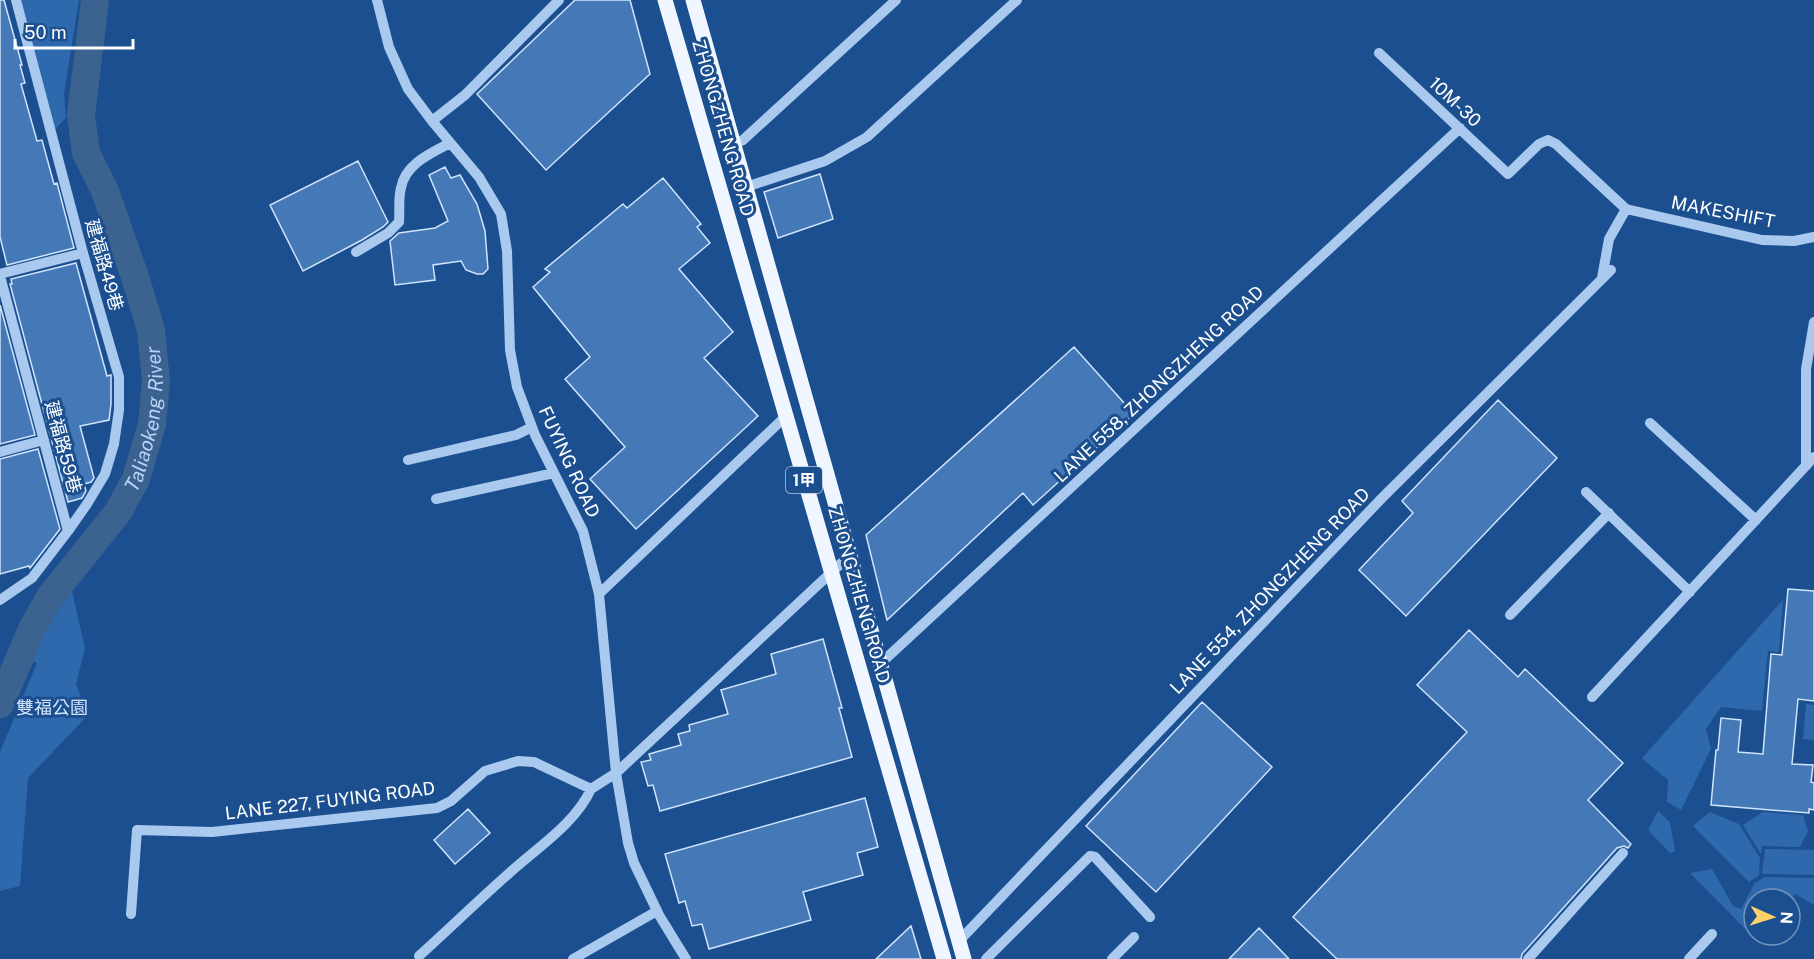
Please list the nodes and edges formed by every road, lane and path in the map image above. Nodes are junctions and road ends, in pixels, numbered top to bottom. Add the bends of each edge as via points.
1 (16, 0) edge
2 (377, 0) edge
3 (559, 0) edge
4 (665, 0) edge
5 (693, 0) edge
6 (896, 0) edge
7 (1017, 0) edge
8 (1379, 53) dead end
9 (432, 122) junction
10 (1460, 128) junction
11 (450, 142) junction
12 (733, 144) junction
13 (746, 187) junction
14 (1626, 209) junction
15 (1814, 237) edge
16 (356, 252) dead end
17 (83, 253) junction
18 (0, 275) edge
19 (1814, 322) edge
20 (786, 416) junction
21 (1650, 423) dead end
22 (532, 427) junction
23 (44, 440) junction
24 (0, 452) edge
25 (1814, 458) edge
26 (408, 460) dead end
27 (1806, 466) junction
28 (554, 472) junction
29 (1586, 492) dead end
30 (436, 499) dead end
31 (1609, 513) junction
32 (1756, 520) junction
33 (68, 531) junction
34 (850, 555) junction
35 (831, 571) junction
36 (1689, 592) junction
37 (599, 594) junction
38 (0, 600) edge
39 (1510, 615) dead end
40 (881, 663) junction
41 (1592, 697) dead end
42 (616, 773) junction
43 (591, 789) junction
44 (1623, 853) dead end
45 (657, 911) junction
46 (130, 914) dead end
47 (1150, 917) dead end
48 (1712, 934) dead end
49 (1134, 937) dead end
50 (959, 941) junction
51 (419, 956) dead end
52 (573, 959) edge
53 (686, 959) edge
54 (944, 959) edge
55 (964, 959) edge
56 (986, 959) edge
57 (1112, 959) edge
58 (1528, 959) edge
59 (1689, 959) edge

1 - 17 street, 建福路49巷
2 - 9 street, FUYING ROAD via 389,47 408,89
3 - 9 street via 465,95
4 - 20 main road, ZHONGZHENG ROAD / 1甲
5 - 12 main road, ZHONGZHENG ROAD / 1甲
6 - 12 street via 743,140
7 - 13 street via 867,137 825,161
8 - 10 street, 10M-30
9 - 11 street, FUYING ROAD
10 - 14 street, 10M-30 via 1508,174 1548,140
10 - 40 street, LANE 558, ZHONGZHENG ROAD
11 - 16 street via 422,158 409,171 401,187 399,222
11 - 22 street, FUYING ROAD via 479,177 501,214 507,251 510,350 517,387
12 - 13 main road, ZHONGZHENG ROAD / 1甲
13 - 34 main road, ZHONGZHENG ROAD / 1甲
14 - 15 street, MAKESHIFT via 1762,240
14 - 50 street, LANE 554, ZHONGZHENG ROAD via 1609,239 1602,279 1611,270 1382,498
17 - 18 street, 建福路59巷
17 - 33 street, 建福路49巷 via 119,376 119,411 105,474
18 - 23 street, 建福路59巷
19 - 27 street via 1806,369
20 - 35 main road, ZHONGZHENG ROAD / 1甲
20 - 37 street
21 - 32 street
22 - 26 street via 516,435
22 - 28 street, FUYING ROAD
23 - 24 street
23 - 33 street, 建福路59巷
25 - 27 street
27 - 32 street
28 - 30 street
28 - 37 street, FUYING ROAD via 583,531
29 - 31 street
31 - 36 street
31 - 39 street
32 - 36 street
33 - 38 street via 32,578
34 - 35 street
34 - 40 main road, ZHONGZHENG ROAD / 1甲
35 - 42 street
35 - 54 main road, ZHONGZHENG ROAD / 1甲
36 - 41 street
37 - 42 street, FUYING ROAD
40 - 50 main road, ZHONGZHENG ROAD / 1甲
42 - 43 street
42 - 45 street, FUYING ROAD via 628,843
43 - 46 street, LANE 227, FUYING ROAD via 534,762 518,760 485,771 451,801 437,808 212,832 137,830
43 - 51 street via 584,805
44 - 58 street
45 - 52 street
45 - 53 street, FUYING ROAD
47 - 56 street via 1090,856
48 - 59 street
49 - 57 street
50 - 55 main road, ZHONGZHENG ROAD / 1甲

